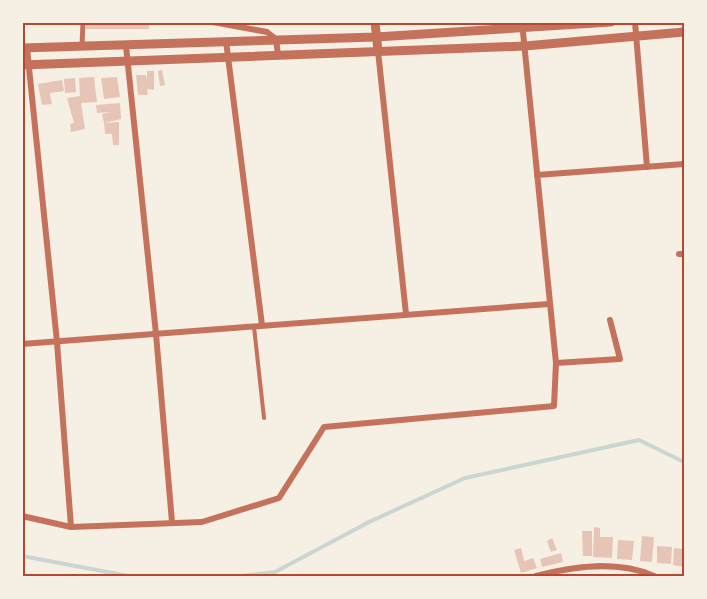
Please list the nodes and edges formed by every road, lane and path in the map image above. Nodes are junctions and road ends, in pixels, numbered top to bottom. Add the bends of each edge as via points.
1 (83, 22) edge
2 (213, 22) edge
3 (375, 22) edge
4 (611, 22) edge
5 (635, 22) edge
6 (522, 26) edge
7 (684, 33) edge
8 (376, 37) junction
9 (636, 37) junction
10 (276, 39) junction
11 (226, 41) junction
12 (126, 46) junction
13 (525, 46) junction
14 (82, 47) junction
15 (25, 48) edge
16 (378, 51) junction
17 (278, 55) junction
18 (228, 58) junction
19 (126, 63) junction
20 (26, 65) edge
21 (684, 164) edge
22 (647, 167) junction
23 (537, 175) junction
24 (549, 304) junction
25 (405, 314) junction
26 (610, 320) dead end
27 (262, 325) junction
28 (254, 326) junction
29 (156, 334) junction
30 (57, 342) junction
31 (22, 344) edge
32 (556, 363) junction
33 (264, 418) dead end
34 (22, 516) edge
35 (172, 522) junction
36 (71, 527) junction
37 (536, 576) edge
38 (654, 576) edge

1 - 14 street
2 - 10 street via 267,32
3 - 8 street
4 - 6 street
5 - 9 street
6 - 8 street
6 - 13 street
7 - 9 street
8 - 10 street
8 - 16 street
9 - 13 street
9 - 22 street
10 - 11 street
10 - 17 street
11 - 12 street
11 - 18 street
12 - 14 street
12 - 19 street
13 - 16 street
13 - 23 street
14 - 15 street
15 - 20 street
16 - 17 street
16 - 25 street
17 - 18 street
18 - 19 street
18 - 27 street
19 - 20 street
19 - 29 street
20 - 30 street
21 - 22 street
22 - 23 street
23 - 24 street
24 - 25 street
24 - 32 street
25 - 27 street
26 - 32 street via 620,359
27 - 28 street
28 - 29 street
28 - 33 lane
29 - 30 street
29 - 35 street
30 - 31 street
30 - 36 street
32 - 35 street via 554,406 324,427 279,498 202,522
34 - 36 street
35 - 36 street
37 - 38 street via 585,566 615,567

